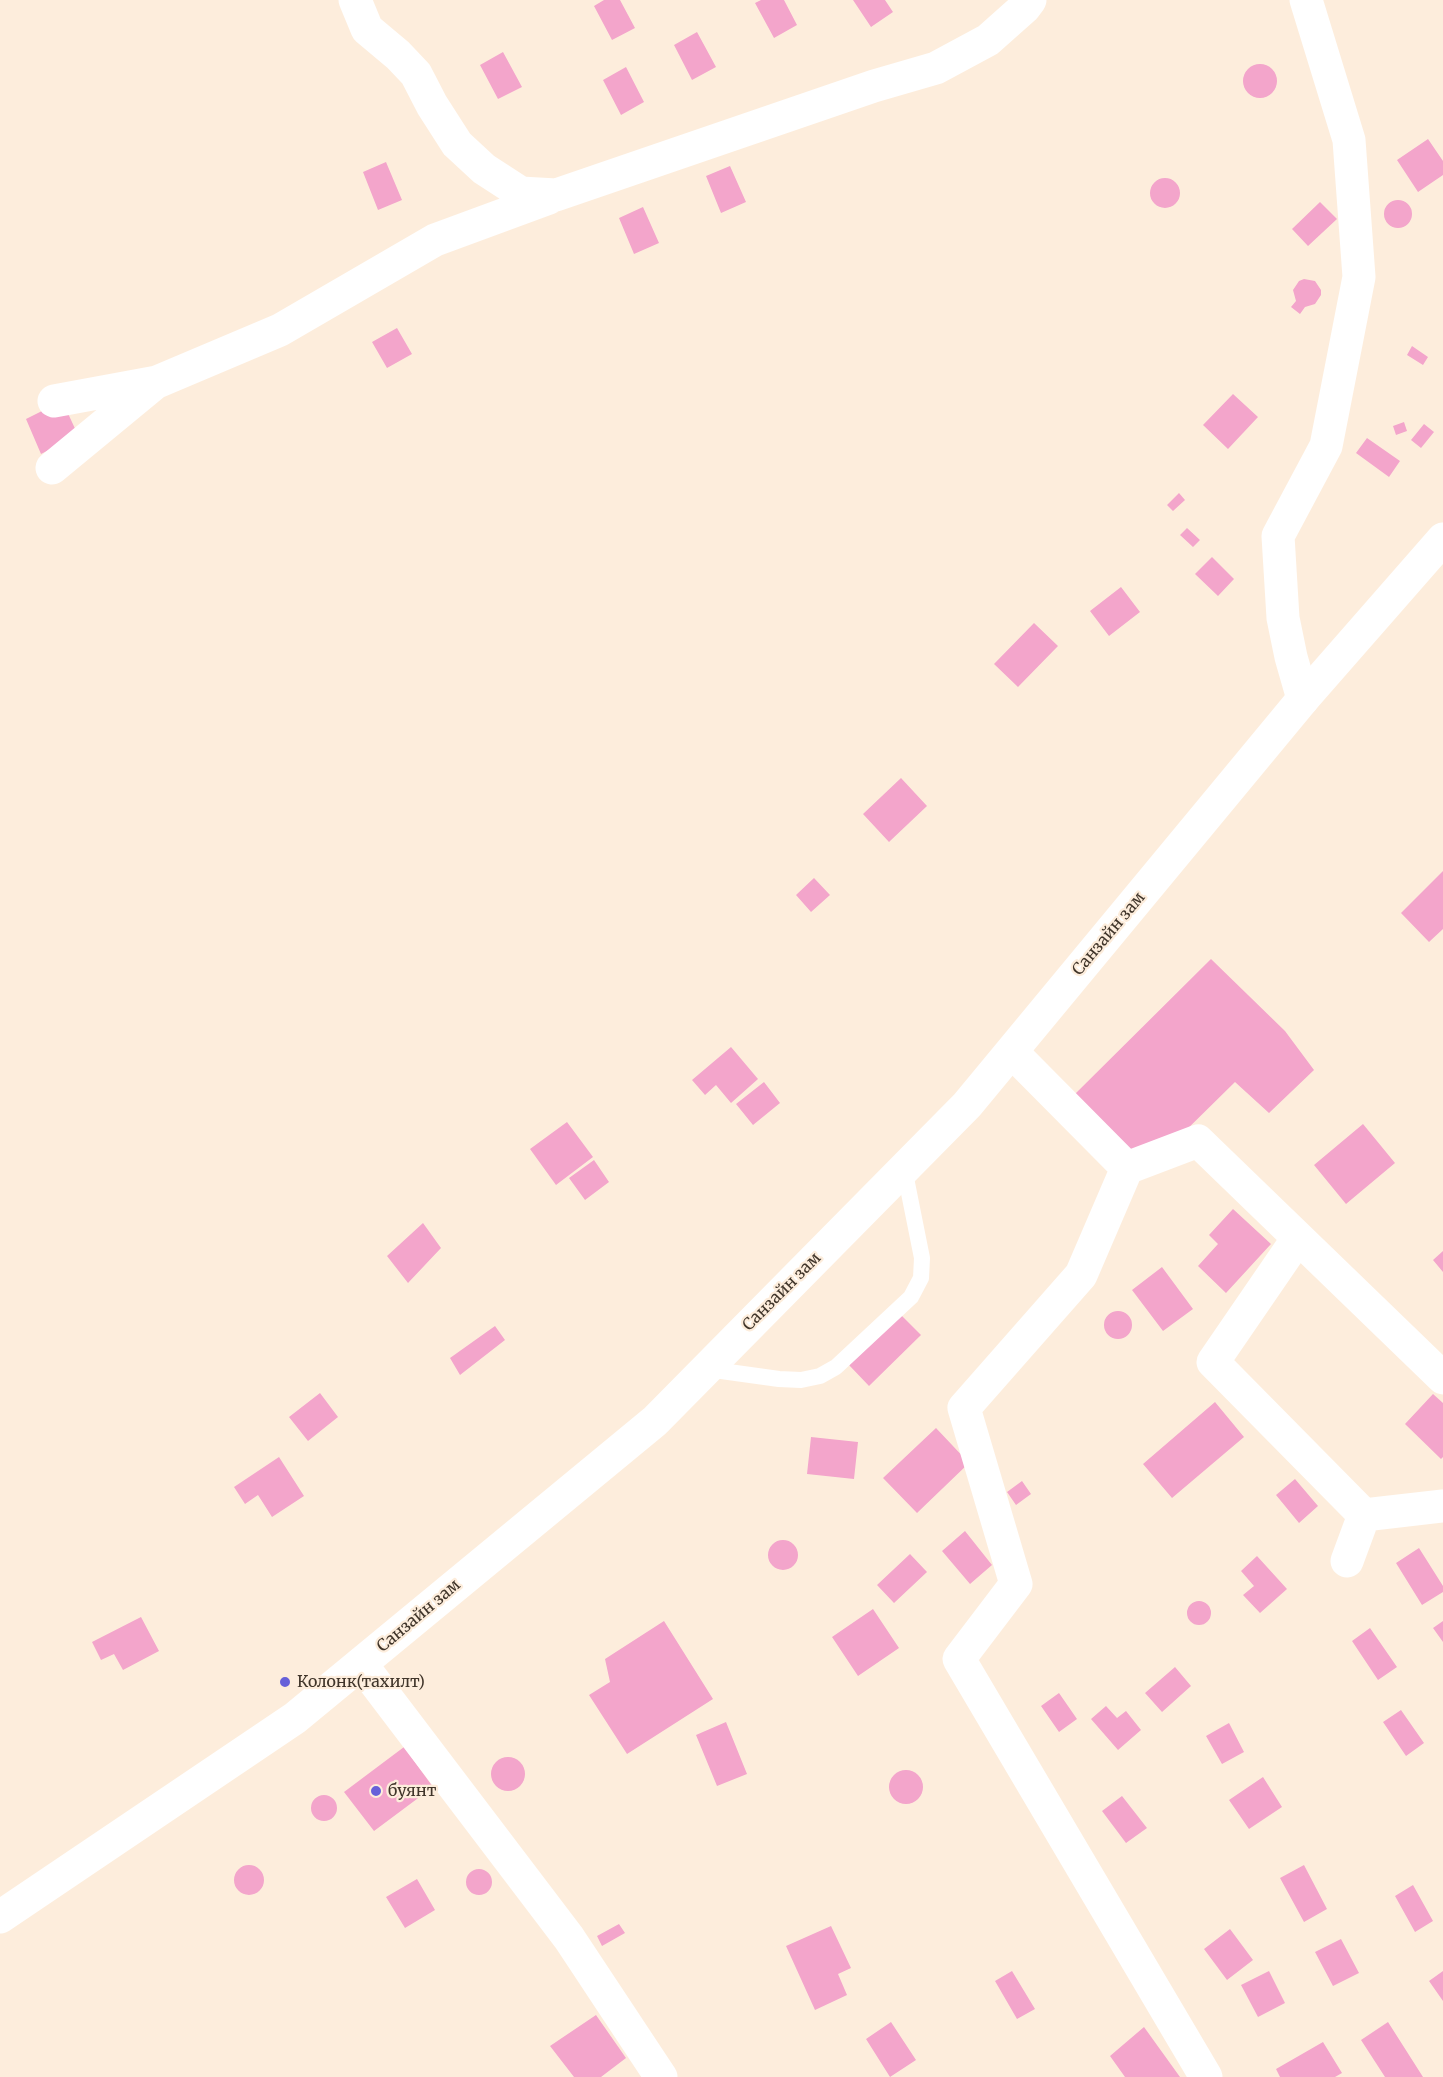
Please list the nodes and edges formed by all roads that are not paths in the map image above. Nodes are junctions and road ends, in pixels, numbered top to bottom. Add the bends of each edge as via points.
1 (355, 0) edge
2 (1030, 0) edge
3 (1306, 0) edge
4 (556, 195) junction
5 (157, 382) junction
6 (54, 401) dead end
7 (52, 468) dead end
8 (1443, 539) edge
9 (1303, 699) junction
10 (1012, 1052) junction
11 (904, 1168) junction
12 (1127, 1168) junction
13 (1298, 1238) junction
14 (706, 1369) junction
15 (1443, 1378) edge
16 (1443, 1506) edge
17 (1364, 1515) junction
18 (1347, 1561) dead end
19 (361, 1664) junction
20 (0, 1917) edge
21 (661, 2077) edge
22 (1206, 2077) edge

1 - 4 street via 367,29 416,74 457,144 484,169 521,193
2 - 4 street via 987,40 936,68
3 - 9 street via 1349,140 1359,277 1326,446 1278,536 1283,618
4 - 5 street via 435,240 280,330
5 - 6 street
5 - 7 street
8 - 9 street, Санзайн зам
9 - 10 street, Санзайн зам
10 - 11 street, Санзайн зам via 967,1105
10 - 12 street
11 - 14 street, Санзайн зам
11 - 14 lane via 922,1258 921,1278 911,1297 837,1367 820,1376 779,1379
12 - 13 street via 1198,1141
12 - 22 street via 1081,1275 964,1408 1016,1584 960,1659
13 - 15 street
13 - 17 street via 1213,1362
14 - 19 street, Санзайн зам via 655,1421
16 - 17 street
17 - 18 street
19 - 20 street, Санзайн зам via 295,1718
19 - 21 street via 569,1938

